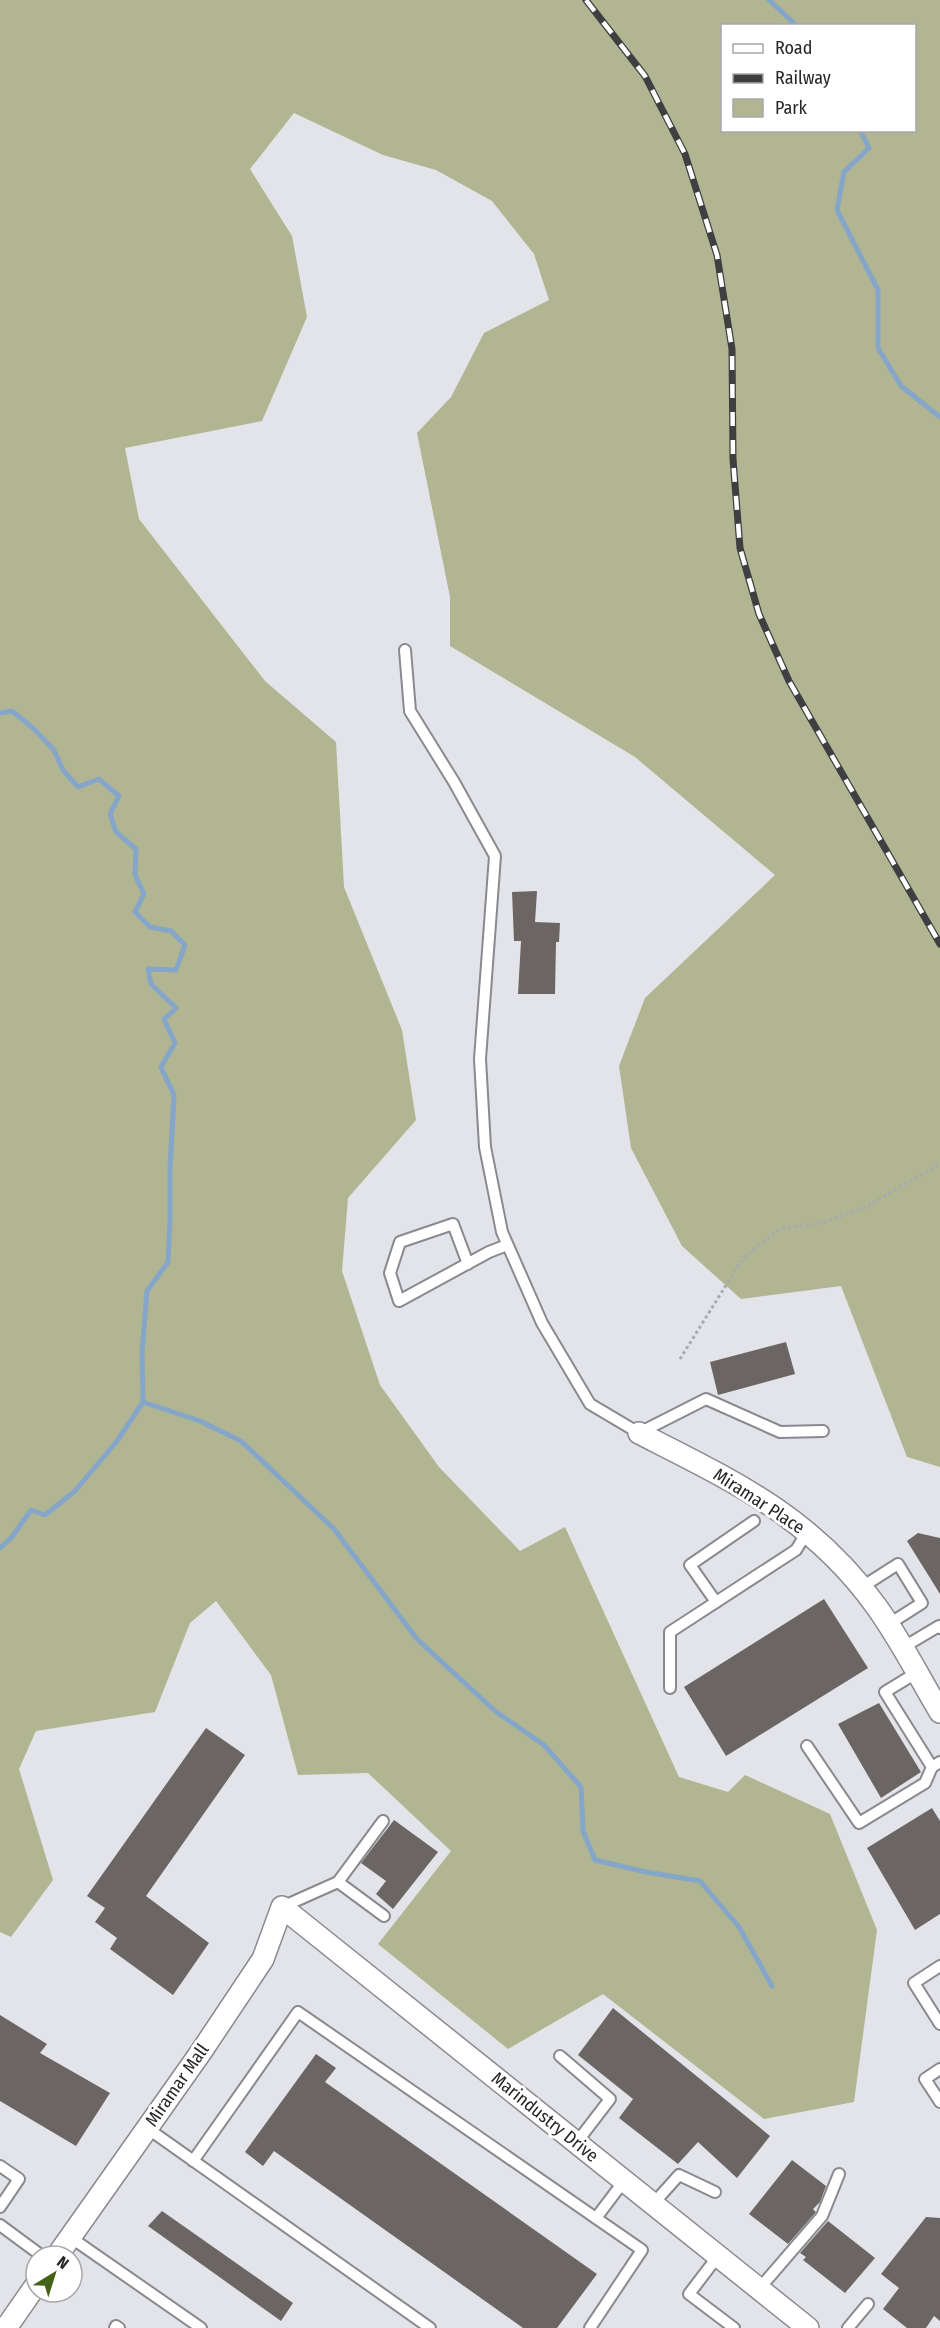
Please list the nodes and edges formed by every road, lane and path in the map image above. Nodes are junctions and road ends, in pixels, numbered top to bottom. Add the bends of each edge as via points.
1 (405, 650) dead end
2 (940, 1164) edge
3 (507, 1245) junction
4 (468, 1263) junction
5 (680, 1359) dead end
6 (823, 1431) dead end
7 (639, 1432) junction
8 (754, 1521) dead end
9 (807, 1532) junction
10 (862, 1587) junction
11 (716, 1602) junction
12 (889, 1624) junction
13 (940, 1628) edge
14 (902, 1648) junction
15 (916, 1673) junction
16 (670, 1688) dead end
17 (940, 1712) edge
18 (807, 1746) dead end
19 (936, 1764) edge
20 (382, 1821) dead end
21 (338, 1882) junction
22 (282, 1907) junction
23 (384, 1916) dead end
24 (940, 1966) edge
25 (937, 2011) edge
26 (940, 2024) edge
27 (560, 2056) dead end
28 (940, 2070) edge
29 (940, 2102) edge
30 (147, 2128) junction
31 (577, 2142) junction
32 (194, 2161) junction
33 (0, 2166) edge
34 (839, 2174) dead end
35 (624, 2181) junction
36 (715, 2192) dead end
37 (653, 2204) junction
38 (0, 2207) edge
39 (596, 2218) junction
40 (0, 2225) edge
41 (70, 2237) junction
42 (26, 2244) edge
43 (65, 2244) edge
44 (718, 2256) junction
45 (759, 2289) junction
46 (24, 2302) edge
47 (868, 2304) dead end
48 (6, 2328) edge
49 (201, 2328) edge
50 (430, 2328) edge
51 (590, 2328) edge
52 (734, 2328) edge
53 (808, 2328) edge
54 (848, 2328) edge

1 - 3 lane via 410,711 495,856 480,1059 485,1147
2 - 5 path via 865,1207 823,1223 779,1230 742,1258
3 - 4 lane
3 - 7 lane via 542,1323 590,1404
4 - 4 lane via 429,1285 399,1301 390,1273 400,1242 453,1224
6 - 7 lane via 780,1432 706,1399
7 - 9 street, Miramar Place via 743,1486
8 - 11 lane via 690,1566
9 - 10 street, Miramar Place
9 - 11 lane via 795,1550
10 - 12 street, Miramar Place
10 - 12 lane via 898,1564 922,1603
11 - 16 lane via 670,1632
12 - 14 street, Miramar Place
13 - 14 lane
14 - 15 street, Miramar Place
15 - 17 street, Miramar Place
15 - 19 lane via 885,1692
18 - 19 lane via 859,1823 925,1783
20 - 21 lane
21 - 22 lane
21 - 23 lane
22 - 30 street, Miramar Mall via 263,1959
22 - 31 street, Marindustry Drive
24 - 25 lane via 914,1983
25 - 26 lane
27 - 31 lane via 610,2099
28 - 29 lane via 925,2079
30 - 32 lane
30 - 41 street, Miramar Mall
31 - 35 street, Marindustry Drive
32 - 39 lane via 298,2012
32 - 50 lane
33 - 38 lane via 19,2179
34 - 45 lane via 822,2216
35 - 37 street, Marindustry Drive
35 - 39 lane
36 - 37 lane via 679,2175
37 - 44 street, Marindustry Drive
39 - 51 lane via 642,2250
40 - 42 lane
41 - 43 street, Miramar Mall
41 - 49 lane
44 - 45 street, Marindustry Drive
44 - 52 lane via 689,2294
45 - 53 street, Marindustry Drive
46 - 48 street
47 - 54 lane

